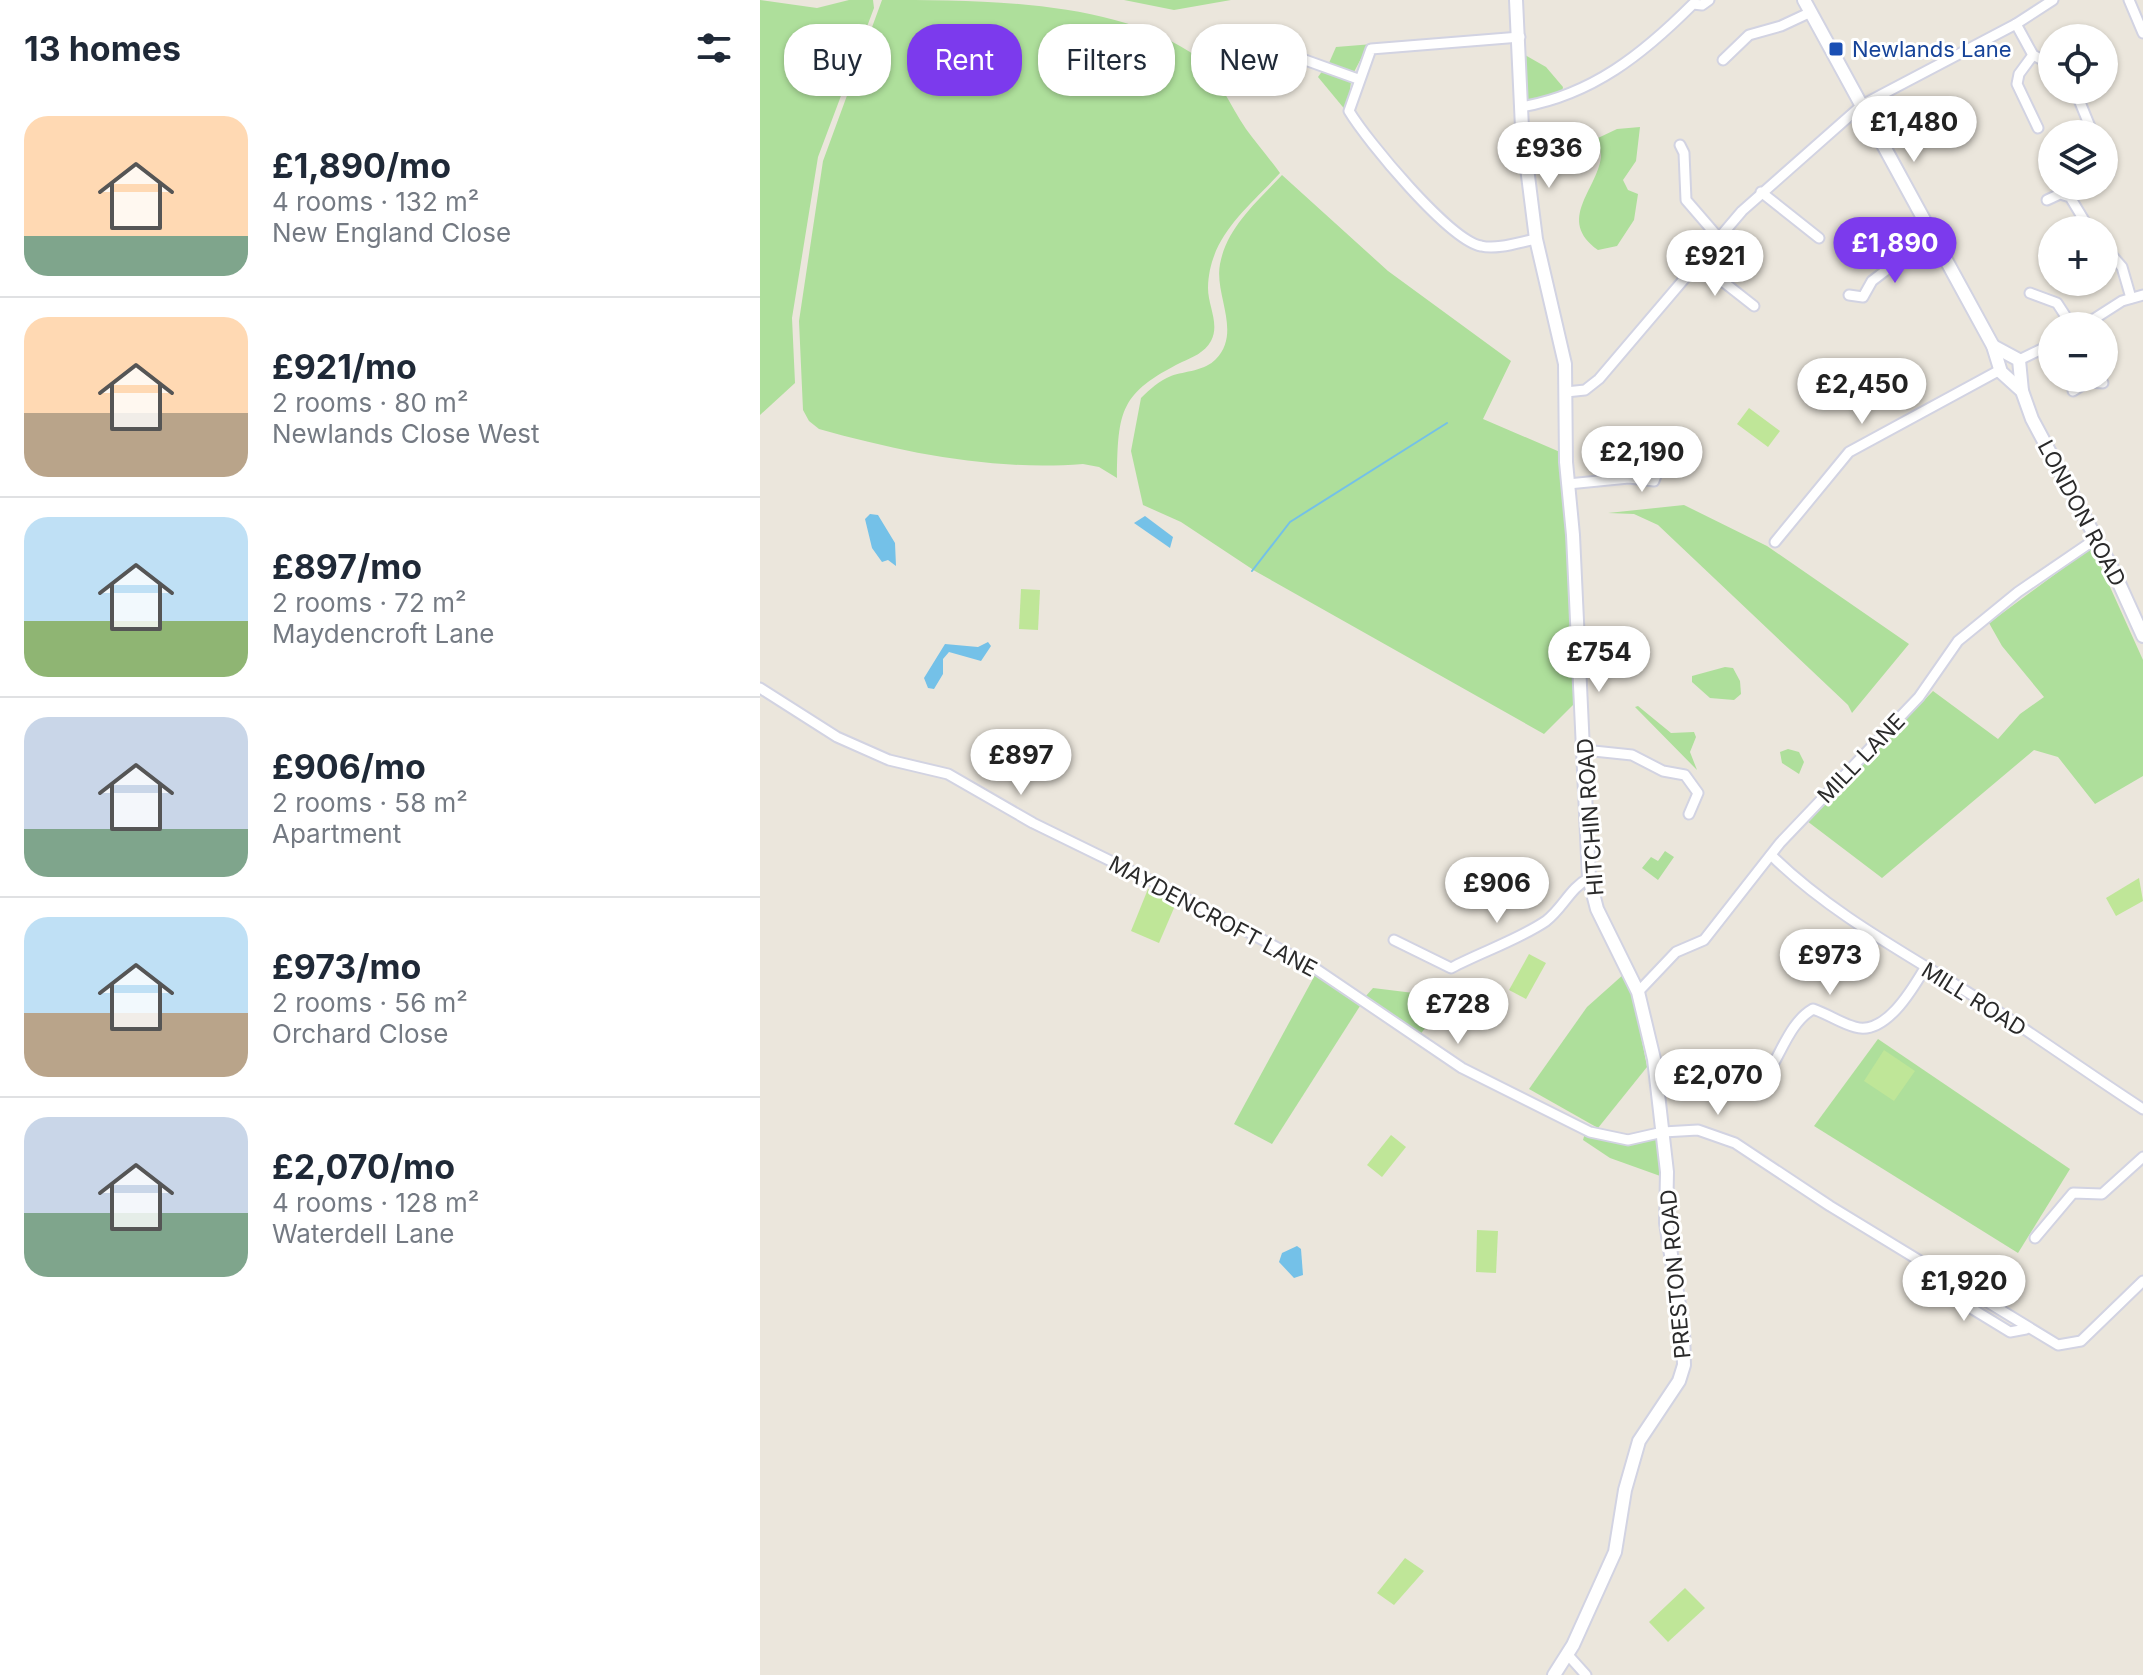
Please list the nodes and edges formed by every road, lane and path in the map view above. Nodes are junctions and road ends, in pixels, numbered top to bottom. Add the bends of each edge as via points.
1 (1516, 0) edge
2 (1709, 0) edge
3 (2053, 0) edge
4 (2129, 0) edge
5 (1693, 2) edge
6 (1808, 6) edge
7 (2016, 24) junction
8 (2143, 33) edge
9 (1520, 37) junction
10 (2033, 55) junction
11 (2038, 58) edge
12 (1723, 60) dead end
13 (1307, 61) edge
14 (1358, 79) junction
15 (1862, 105) junction
16 (1521, 107) junction
17 (2038, 128) dead end
18 (1680, 145) dead end
19 (1761, 192) junction
20 (1932, 235) junction
21 (1718, 237) junction
22 (1819, 238) dead end
23 (1536, 239) junction
24 (1698, 262) junction
25 (2118, 262) edge
26 (2030, 293) dead end
27 (1849, 295) dead end
28 (2143, 295) edge
29 (2131, 298) junction
30 (1754, 306) dead end
31 (2063, 312) edge
32 (2107, 312) edge
33 (2038, 351) edge
34 (2010, 366) junction
35 (1566, 392) junction
36 (1660, 450) dead end
37 (1568, 484) junction
38 (2097, 538) junction
39 (1775, 542) dead end
40 (2143, 636) edge
41 (760, 688) edge
42 (1584, 750) junction
43 (1689, 814) dead end
44 (1771, 855) junction
45 (1589, 878) junction
46 (1394, 940) dead end
47 (1925, 968) junction
48 (1638, 992) junction
49 (1771, 1068) dead end
50 (2143, 1109) edge
51 (1663, 1132) junction
52 (2143, 1157) edge
53 (2035, 1238) dead end
54 (2143, 1281) edge
55 (1568, 1655) junction
56 (1554, 1675) edge
57 (1586, 1675) edge

1 - 9 street, HITCHIN ROAD
2 - 5 street via 1702,5
3 - 7 street
4 - 8 street
5 - 16 street via 1650,47 1617,70 1577,90
6 - 12 street via 1781,26 1749,35
6 - 15 street, LONDON ROAD
7 - 10 street
7 - 15 street
9 - 14 street via 1374,48
9 - 16 street, HITCHIN ROAD
10 - 11 street
10 - 17 street via 2017,84
13 - 14 street
14 - 23 street via 1351,114 1432,213 1480,246
15 - 19 street
15 - 20 street, LONDON ROAD
16 - 23 street, HITCHIN ROAD
18 - 21 street via 1686,200
19 - 21 street
19 - 22 street
20 - 27 street via 1872,281 1863,297
20 - 34 street, LONDON ROAD via 1993,346
21 - 24 street
23 - 35 street, HITCHIN ROAD via 1564,353
24 - 30 street
24 - 35 street via 1599,379 1585,390
25 - 29 street
26 - 31 street via 2057,303
28 - 29 street
29 - 32 street
33 - 34 street
34 - 38 street, LONDON ROAD via 2038,432
34 - 39 street via 1849,452
35 - 37 street, HITCHIN ROAD
36 - 37 street via 1654,481
37 - 42 street, HITCHIN ROAD
38 - 40 street, LONDON ROAD
38 - 44 street, MILL LANE via 1958,641 1911,707
41 - 51 street, MAYDENCROFT LANE via 837,737 889,760 948,774 1313,967 1462,1068 1576,1126 1628,1140
42 - 43 street via 1632,755 1663,771 1685,775 1698,793
42 - 45 street, HITCHIN ROAD
44 - 47 street, MILL ROAD via 1790,874
44 - 48 street, MILL LANE via 1704,940 1676,952
45 - 46 street via 1576,884 1565,903 1530,931 1451,968
45 - 48 street, HITCHIN ROAD via 1597,909
47 - 49 street via 1890,1014 1871,1028 1858,1029 1813,1009 1808,1012 1798,1019
47 - 50 street, MILL ROAD
48 - 51 street, HITCHIN ROAD
51 - 54 street, MAYDENCROFT LANE via 1698,1130 1735,1143 1941,1274 1938,1288 2010,1332 2026,1329 2058,1345 2071,1345
51 - 55 street, PRESTON ROAD via 1666,1223 1684,1365 1639,1441 1615,1552
52 - 53 street via 2102,1194 2073,1193
55 - 56 street, PRESTON ROAD
55 - 57 street

